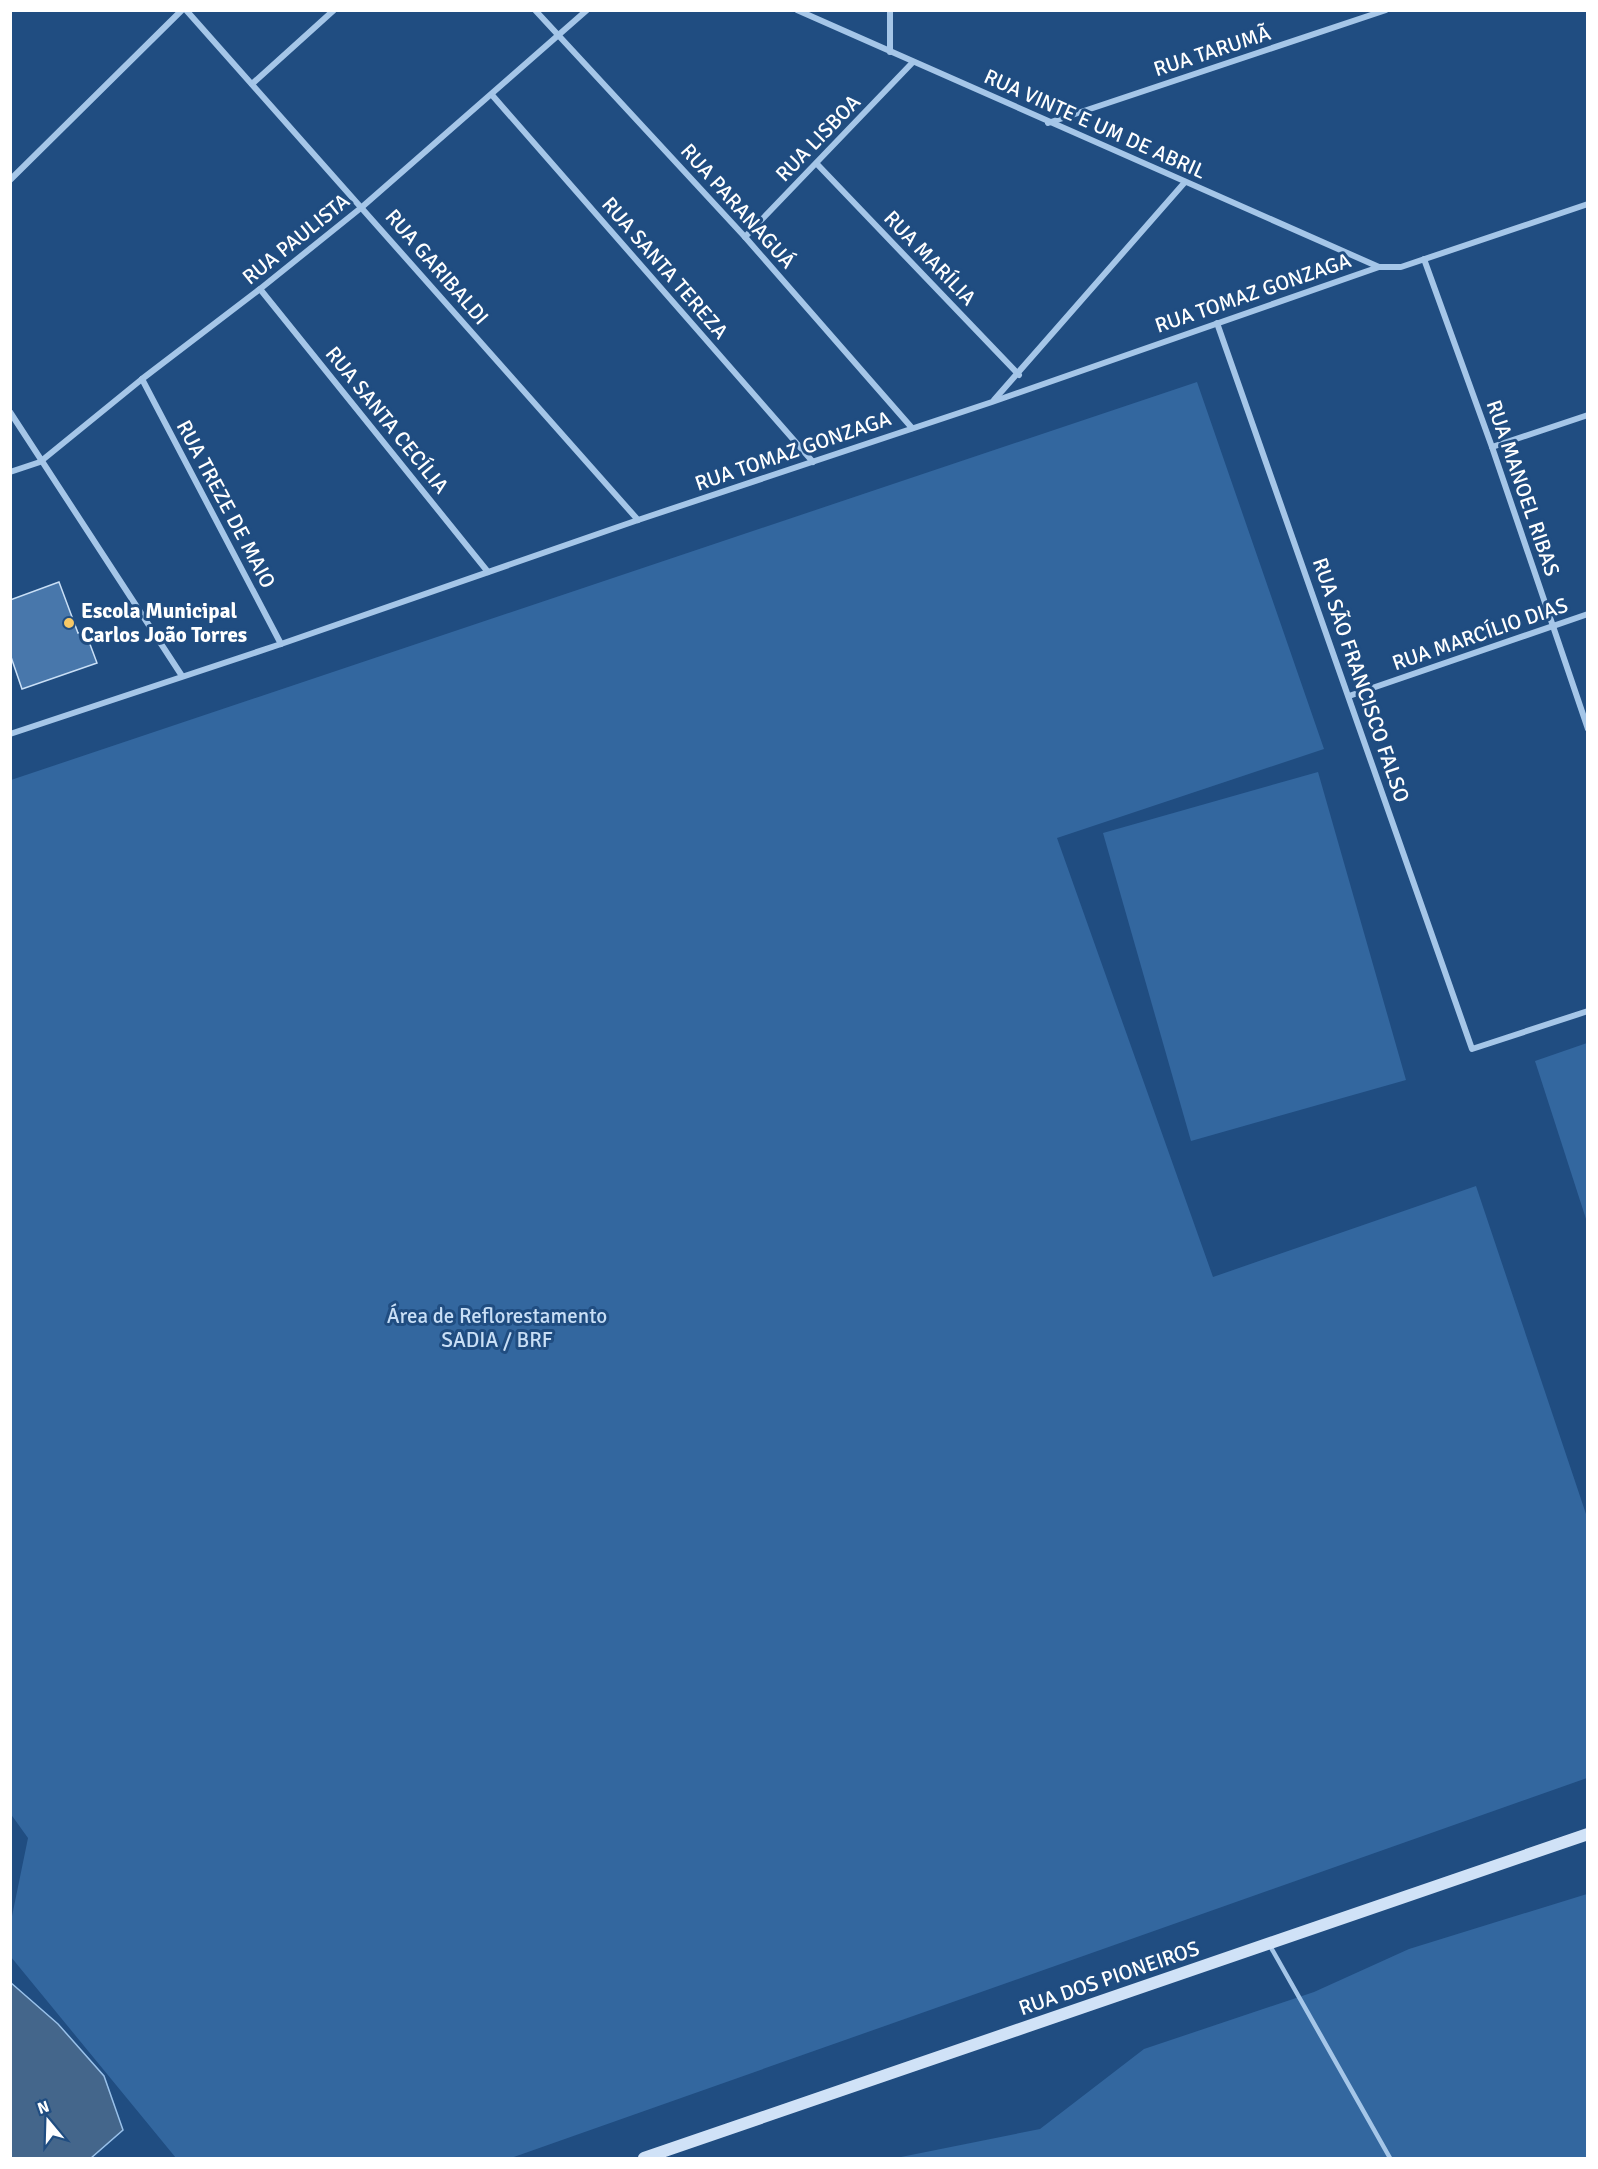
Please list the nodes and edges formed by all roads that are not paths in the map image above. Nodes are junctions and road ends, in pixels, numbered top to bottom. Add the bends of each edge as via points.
1 (184, 10) edge
2 (334, 10) edge
3 (535, 10) edge
4 (587, 10) edge
5 (797, 10) edge
6 (890, 10) edge
7 (1386, 10) edge
8 (1376, 12) edge
9 (559, 36) junction
10 (890, 52) junction
11 (913, 62) junction
12 (252, 84) junction
13 (492, 95) junction
14 (1047, 123) junction
15 (817, 164) junction
16 (10, 180) edge
17 (1185, 182) junction
18 (1587, 204) edge
19 (362, 207) junction
20 (745, 237) junction
21 (1424, 259) junction
22 (1379, 267) junction
23 (260, 289) junction
24 (1217, 323) junction
25 (1019, 375) junction
26 (142, 379) junction
27 (993, 402) junction
28 (10, 412) edge
29 (1587, 414) edge
30 (912, 428) junction
31 (1492, 447) junction
32 (40, 462) junction
33 (813, 462) junction
34 (10, 472) edge
35 (638, 520) junction
36 (488, 572) junction
37 (1587, 614) edge
38 (1553, 626) junction
39 (280, 644) junction
40 (182, 676) junction
41 (1349, 696) junction
42 (1587, 729) edge
43 (10, 734) edge
44 (1587, 1011) edge
45 (1587, 1834) edge
46 (1269, 1944) junction
47 (644, 2158) edge
48 (1390, 2158) edge

1 - 12 street, RUA GARIBALDI
1 - 16 street
2 - 12 street
3 - 9 street, RUA PARANAGUÁ
4 - 9 street, RUA PAULISTA
5 - 10 street, RUA VINTE E UM DE ABRIL
6 - 10 street
7 - 8 street, RUA TARUMÃ
8 - 14 street, RUA TARUMÃ
9 - 13 street, RUA PAULISTA
9 - 20 street, RUA PARANAGUÁ
10 - 11 street, RUA VINTE E UM DE ABRIL
11 - 14 street, RUA VINTE E UM DE ABRIL
11 - 15 street, RUA LISBOA
12 - 19 street, RUA GARIBALDI
13 - 19 street, RUA PAULISTA
13 - 33 street, RUA SANTA TEREZA
14 - 17 street, RUA VINTE E UM DE ABRIL
15 - 20 street, RUA LISBOA
15 - 25 street, RUA MARÍLIA
17 - 22 street, RUA VINTE E UM DE ABRIL
17 - 25 street
18 - 21 street, RUA TOMAZ GONZAGA
19 - 23 street, RUA PAULISTA
19 - 35 street, RUA GARIBALDI
20 - 30 street, RUA PARANAGUÁ
21 - 22 street, RUA TOMAZ GONZAGA via 1401,267
21 - 31 street, RUA MANOEL RIBAS
22 - 24 street, RUA TOMAZ GONZAGA
23 - 26 street, RUA PAULISTA
23 - 36 street, RUA SANTA CECÍLIA
24 - 27 street, RUA TOMAZ GONZAGA
24 - 41 street, RUA SÃO FRANCISCO FALSO
25 - 27 street
26 - 32 street, RUA PAULISTA
26 - 39 street, RUA TREZE DE MAIO
27 - 30 street, RUA TOMAZ GONZAGA
28 - 32 street
29 - 31 street
30 - 33 street, RUA TOMAZ GONZAGA
31 - 38 street, RUA MANOEL RIBAS
32 - 34 street, RUA PAULISTA
32 - 40 street
33 - 35 street, RUA TOMAZ GONZAGA
35 - 36 street, RUA TOMAZ GONZAGA
36 - 39 street, RUA TOMAZ GONZAGA
37 - 38 street, RUA MARCÍLIO DIAS
38 - 41 street, RUA MARCÍLIO DIAS
38 - 42 street, RUA MANOEL RIBAS
39 - 40 street, RUA TOMAZ GONZAGA
40 - 43 street, RUA TOMAZ GONZAGA
41 - 44 street, RUA SÃO FRANCISCO FALSO via 1472,1048
45 - 46 main road, RUA DOS PIONEIROS
46 - 47 main road, RUA DOS PIONEIROS
46 - 48 lane

